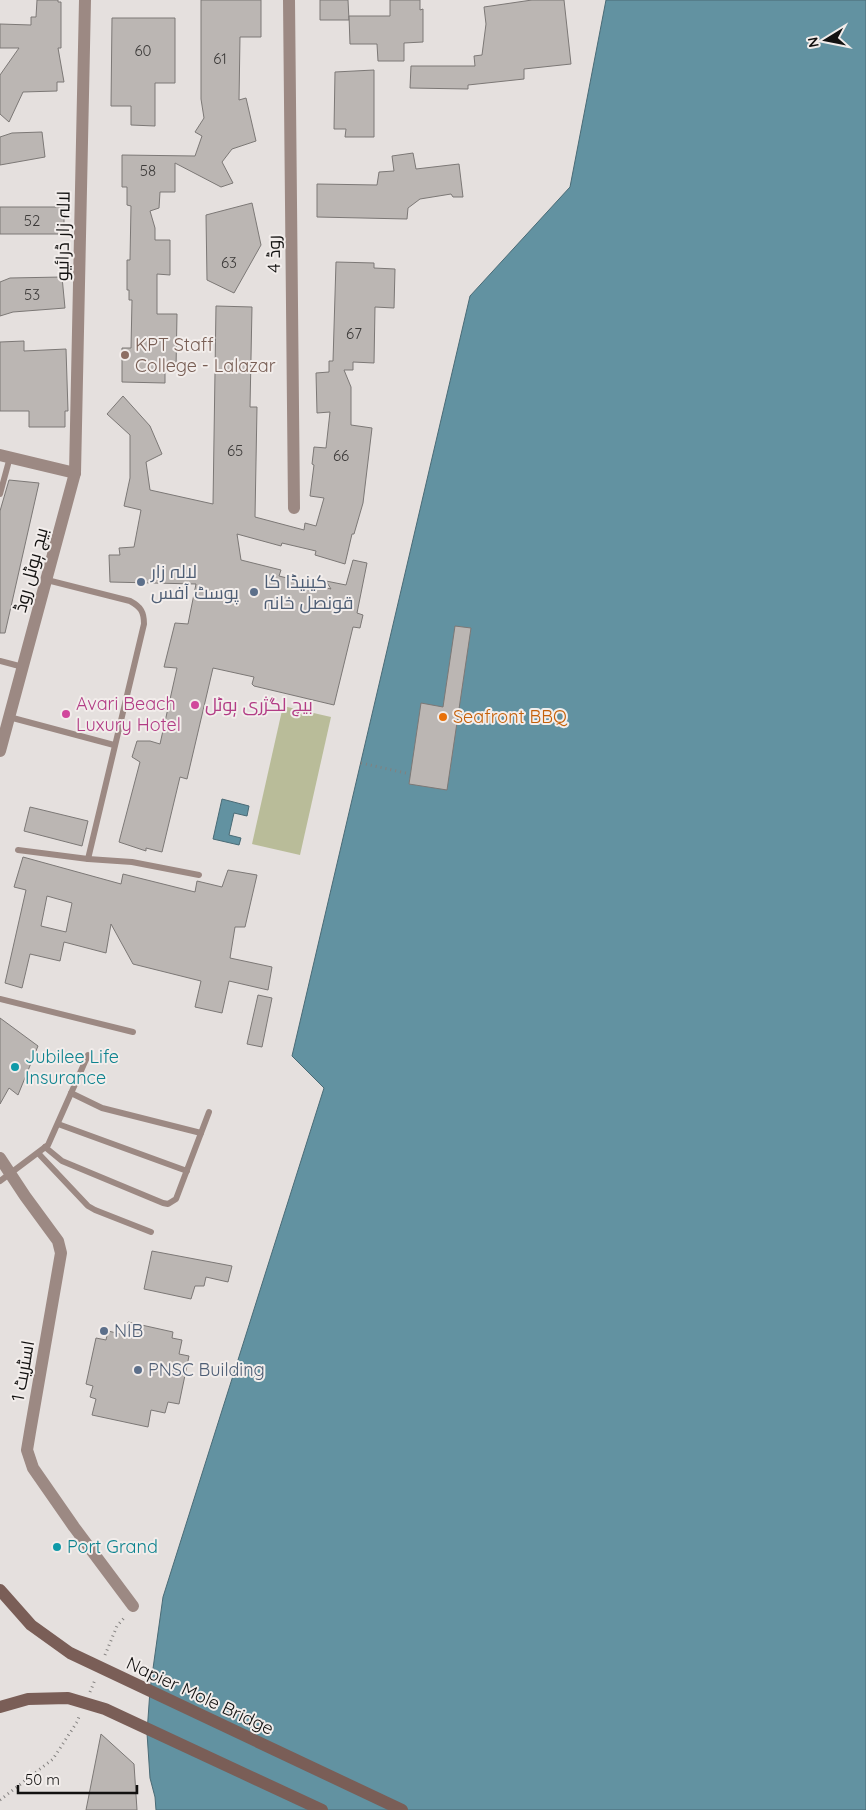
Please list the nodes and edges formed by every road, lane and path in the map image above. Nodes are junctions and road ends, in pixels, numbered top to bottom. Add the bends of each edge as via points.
1 (85, 0) edge
2 (289, 0) edge
3 (5, 456) edge
4 (76, 473) junction
5 (0, 494) edge
6 (294, 508) dead end
7 (47, 580) junction
8 (0, 661) edge
9 (23, 667) junction
10 (9, 717) junction
11 (114, 745) junction
12 (0, 751) edge
13 (361, 763) dead end
14 (410, 774) dead end
15 (18, 850) dead end
16 (88, 859) junction
17 (199, 874) dead end
18 (0, 999) edge
19 (134, 1032) dead end
20 (88, 1055) dead end
21 (71, 1093) junction
22 (209, 1112) dead end
23 (58, 1124) junction
24 (201, 1133) junction
25 (45, 1147) junction
26 (38, 1153) junction
27 (0, 1158) edge
28 (186, 1171) junction
29 (5, 1177) edge
30 (151, 1232) dead end
31 (0, 1590) edge
32 (134, 1606) dead end
33 (0, 1707) edge
34 (322, 1810) edge
35 (402, 1810) edge

1 - 4 street, لالہ زار ڈرائیو
2 - 6 street, روڈ 4
3 - 4 street
3 - 5 lane
4 - 7 street, بیچ ہوٹل روڈ
7 - 9 street, بیچ ہوٹل روڈ
7 - 11 lane via 130,601 144,614
8 - 9 lane
9 - 10 street, بیچ ہوٹل روڈ
10 - 11 lane
10 - 12 street, بیچ ہوٹل روڈ
11 - 16 lane
13 - 14 path
15 - 16 lane
16 - 17 lane via 132,862
18 - 19 lane
20 - 21 lane
21 - 23 lane
21 - 24 lane via 102,1108
22 - 24 lane
23 - 25 lane
23 - 28 lane
24 - 28 lane
25 - 26 lane
25 - 28 lane via 62,1160 168,1204 176,1199
26 - 29 lane
26 - 30 lane via 88,1206
27 - 29 street, اسٹریٹ 1
29 - 32 street, اسٹریٹ 1 via 58,1241 61,1253 27,1450 33,1468
31 - 35 main road, Napier Mole Bridge, bridge via 31,1625 70,1653
33 - 34 main road, bridge via 28,1699 68,1698 105,1709

